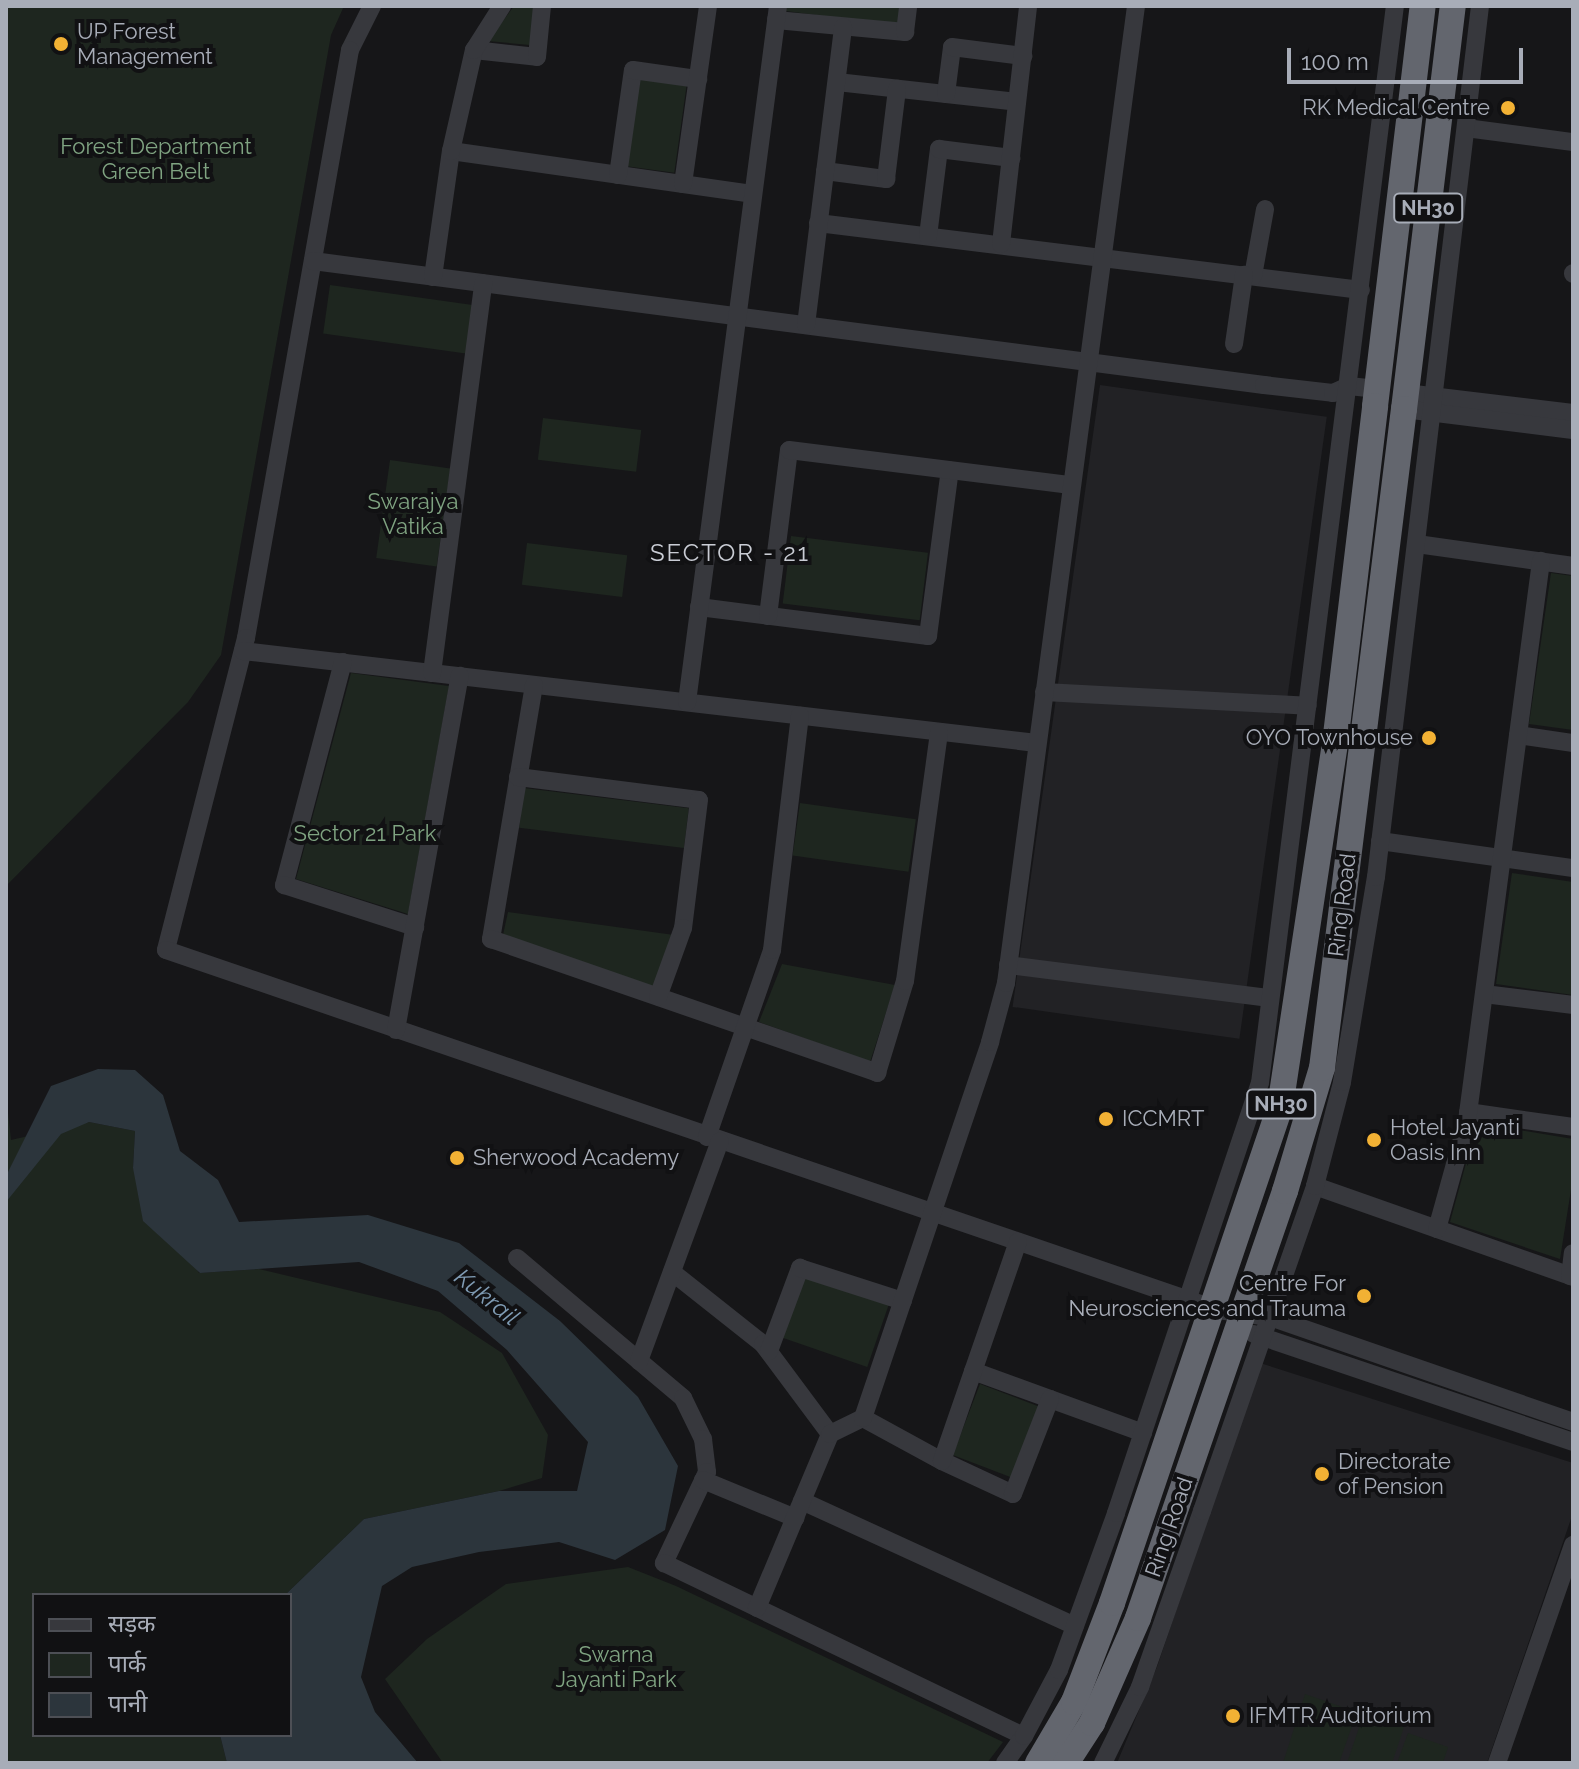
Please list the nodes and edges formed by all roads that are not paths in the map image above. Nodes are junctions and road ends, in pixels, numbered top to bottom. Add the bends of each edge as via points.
1 (372, 6) edge
2 (502, 6) edge
3 (542, 6) edge
4 (708, 6) edge
5 (908, 6) edge
6 (1028, 6) edge
7 (1136, 6) edge
8 (1395, 6) edge
9 (1423, 6) edge
10 (1453, 6) edge
11 (1480, 6) edge
12 (777, 13) edge
13 (843, 27) junction
14 (474, 50) junction
15 (1023, 56) junction
16 (698, 79) junction
17 (837, 82) junction
18 (897, 89) junction
19 (946, 94) junction
20 (1017, 102) junction
21 (1466, 128) junction
22 (1573, 142) edge
23 (451, 151) junction
24 (1011, 158) junction
25 (825, 171) junction
26 (618, 175) junction
27 (683, 184) junction
28 (752, 194) junction
29 (1265, 209) dead end
30 (818, 223) junction
31 (928, 236) junction
32 (1001, 244) junction
33 (1102, 256) junction
34 (313, 261) junction
35 (1249, 275) junction
36 (433, 277) junction
37 (483, 283) junction
38 (1361, 290) junction
39 (735, 316) junction
40 (806, 325) junction
41 (1234, 344) dead end
42 (1087, 362) junction
43 (1343, 394) junction
44 (1376, 398) junction
45 (1405, 401) junction
46 (1434, 404) junction
47 (1573, 413) edge
48 (1573, 430) edge
49 (950, 470) junction
50 (1071, 485) junction
51 (1417, 544) junction
52 (1541, 561) junction
53 (1573, 566) edge
54 (699, 607) junction
55 (768, 616) junction
56 (243, 651) junction
57 (343, 662) junction
58 (432, 673) junction
59 (460, 676) junction
60 (534, 685) junction
61 (1044, 692) junction
62 (687, 702) junction
63 (1308, 706) junction
64 (800, 716) junction
65 (939, 732) junction
66 (1518, 735) junction
67 (1037, 743) junction
68 (1573, 743) edge
69 (518, 777) junction
70 (1380, 841) junction
71 (1502, 858) junction
72 (1573, 868) edge
73 (415, 927) junction
74 (1008, 965) junction
75 (1484, 994) junction
76 (658, 997) junction
77 (1270, 998) junction
78 (1573, 1005) edge
79 (745, 1027) junction
80 (396, 1030) junction
81 (1468, 1112) junction
82 (1573, 1127) edge
83 (714, 1139) junction
84 (1315, 1186) junction
85 (933, 1213) junction
86 (1437, 1229) junction
87 (1018, 1242) junction
88 (1573, 1253) edge
89 (517, 1258) dead end
90 (672, 1272) junction
91 (1572, 1276) edge
92 (1189, 1299) junction
93 (903, 1301) junction
94 (1218, 1310) junction
95 (1270, 1317) junction
96 (1262, 1339) junction
97 (769, 1351) junction
98 (639, 1361) junction
99 (973, 1371) junction
100 (1050, 1399) junction
101 (863, 1418) junction
102 (1573, 1422) edge
103 (1143, 1433) junction
104 (830, 1434) junction
105 (1573, 1442) edge
106 (942, 1461) junction
107 (703, 1480) junction
108 (798, 1509) junction
109 (1573, 1545) edge
110 (757, 1608) junction
111 (1075, 1626) junction
112 (1024, 1736) junction
113 (1005, 1763) edge
114 (1038, 1763) edge
115 (1066, 1763) edge
116 (1103, 1763) edge
117 (1497, 1763) edge

1 - 34 street via 350,50
2 - 14 street
3 - 14 street via 537,57
4 - 16 street
5 - 13 street via 905,32
6 - 15 street
7 - 33 street
8 - 38 street
9 - 44 highway, Ring Road / NH30
10 - 45 highway, Ring Road / NH30
11 - 21 street, Ring Road
12 - 13 street
12 - 28 street
13 - 17 street
14 - 23 street
15 - 19 street via 952,47
15 - 20 street
16 - 26 street via 633,70
16 - 27 street
17 - 18 street
17 - 25 street
18 - 19 street
18 - 25 street via 886,179
19 - 20 street
20 - 24 street
21 - 22 street
21 - 46 street, Ring Road
23 - 26 street
23 - 36 street
24 - 31 street via 939,149
24 - 32 street
25 - 30 street
26 - 27 street
27 - 28 street
28 - 39 street
29 - 35 street
30 - 31 street
30 - 40 street
31 - 32 street
32 - 33 street
33 - 35 street
33 - 42 street
34 - 36 street
34 - 56 street
35 - 38 street
35 - 41 street
36 - 37 street
37 - 39 street
37 - 58 street
38 - 43 street
39 - 40 street
39 - 54 street
40 - 42 street
42 - 43 street
42 - 50 street
43 - 44 street
43 - 63 street
44 - 114 highway, Ring Road / NH30, bridge via 1336,735 1280,1107 1112,1603 1074,1702
45 - 46 street
45 - 115 highway, Ring Road / NH30, bridge via 1322,1068 1138,1618 1092,1723
46 - 47 street
46 - 48 street
46 - 51 street, Ring Road
49 - 50 street
49 - 55 street via 928,636
49 - 55 street via 789,450
50 - 61 street
51 - 52 street
51 - 70 street, Ring Road
52 - 53 street
52 - 66 street
54 - 55 street
54 - 62 street
56 - 57 street
56 - 80 street via 166,950
57 - 58 street
57 - 73 street via 284,885
58 - 59 street
59 - 60 street
59 - 73 street
60 - 62 street
60 - 69 street
61 - 63 street
61 - 67 street
62 - 64 street
63 - 77 street
64 - 65 street
64 - 79 street via 772,950
65 - 67 street
65 - 79 street via 905,981 877,1073
66 - 68 street
66 - 71 street
67 - 74 street
69 - 76 street via 491,939
69 - 76 street via 699,800 683,928
70 - 71 street
70 - 84 street, Ring Road via 1342,1082
71 - 72 street
71 - 75 street
73 - 80 street
74 - 77 street
74 - 85 street via 990,1042
75 - 78 street
75 - 81 street
76 - 79 street
77 - 92 street via 1260,1083
79 - 83 street
80 - 83 street
81 - 82 street
81 - 86 street
83 - 85 street
83 - 90 street
84 - 86 street
84 - 95 street, Ring Road
85 - 87 street
85 - 93 street
86 - 91 street
87 - 92 street
87 - 99 street
88 - 91 street
89 - 98 street
90 - 97 street
90 - 98 street
92 - 94 street
92 - 103 street
93 - 97 street via 800,1268
93 - 101 street
94 - 95 street
94 - 96 street
95 - 96 street, Ring Road
95 - 102 street
96 - 105 street
96 - 116 street, Ring Road via 1140,1687
97 - 104 street
98 - 107 street via 683,1398 703,1439
99 - 100 street
99 - 106 street
100 - 103 street
100 - 106 street via 1013,1494
101 - 104 street
101 - 106 street
103 - 111 street
104 - 108 street
107 - 108 street
107 - 110 street via 664,1563
108 - 110 street
108 - 111 street
109 - 117 street
110 - 112 street
111 - 112 street
112 - 113 street

